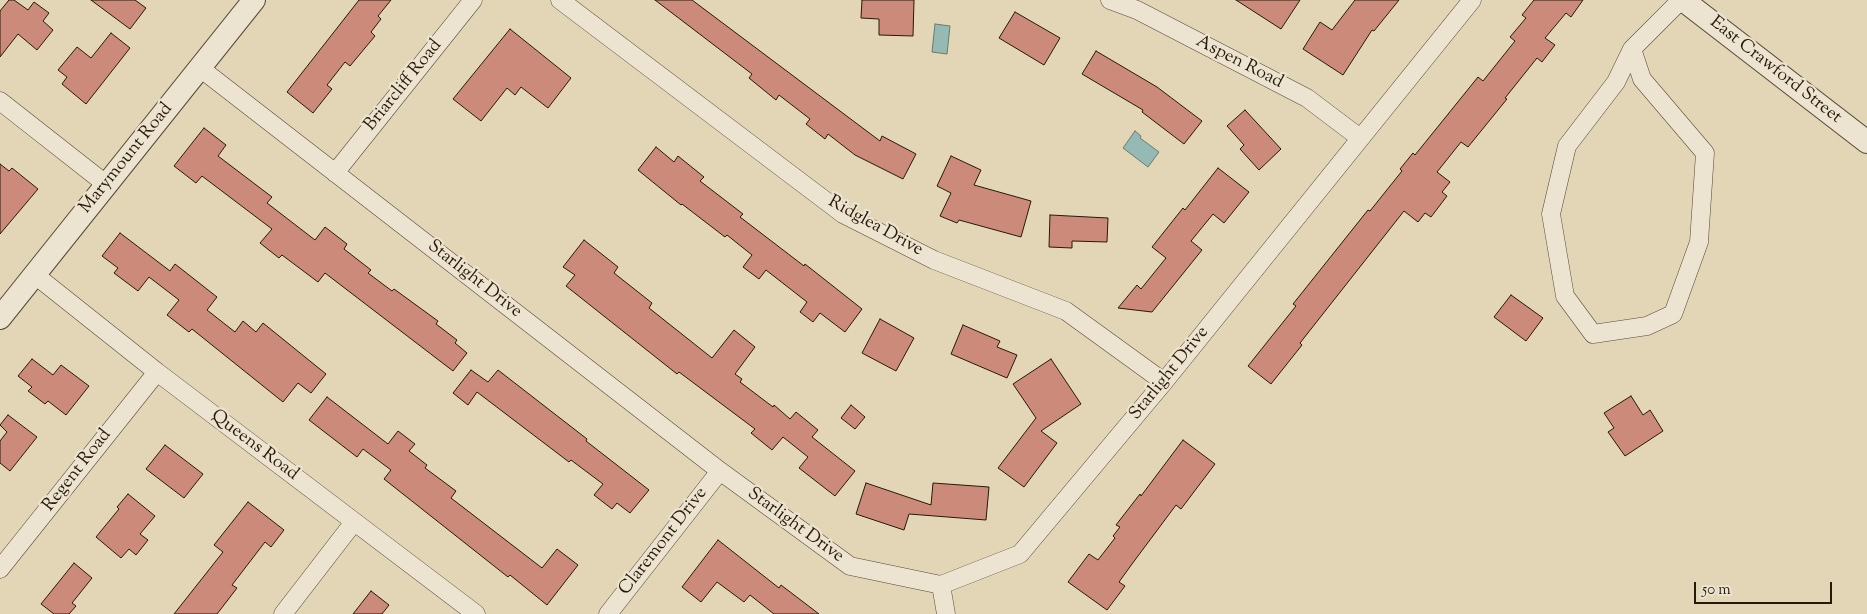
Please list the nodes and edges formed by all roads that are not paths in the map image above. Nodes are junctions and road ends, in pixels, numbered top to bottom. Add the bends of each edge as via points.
1 (254, 0) edge
2 (473, 0) edge
3 (560, 0) edge
4 (1110, 0) edge
5 (1472, 0) edge
6 (1682, 0) edge
7 (1632, 49) junction
8 (200, 68) junction
9 (0, 101) edge
10 (1360, 138) junction
11 (1867, 142) edge
12 (335, 172) junction
13 (107, 185) junction
14 (35, 275) junction
15 (0, 318) edge
16 (157, 372) junction
17 (1164, 382) junction
18 (720, 471) junction
19 (354, 522) junction
20 (0, 569) edge
21 (941, 585) junction
22 (283, 614) edge
23 (476, 614) edge
24 (608, 614) edge
25 (946, 614) edge

1 - 8 street, Marymount Road
2 - 12 street, Briarcliff Road
3 - 17 street, Ridglea Drive via 843,214 934,260 1066,310
4 - 10 street, Aspen Road via 1137,10 1307,98
5 - 10 street, Starlight Drive
6 - 7 street
6 - 11 street, East Crawford Street
7 - 7 street via 1616,82 1568,146 1551,214 1565,296 1593,334 1647,326 1673,314 1699,242 1705,153 1642,79
8 - 12 street, Starlight Drive
8 - 13 street, Marymount Road
9 - 13 street
10 - 17 street, Starlight Drive
12 - 18 street, Starlight Drive
13 - 14 street, Marymount Road
14 - 15 street, Marymount Road
14 - 16 street, Queens Road
16 - 19 street, Queens Road
16 - 20 street, Regent Road
17 - 21 street, Starlight Drive via 1020,554
18 - 21 street, Starlight Drive via 850,566
18 - 24 street, Claremont Drive
19 - 22 street
19 - 23 street, Queens Road
21 - 25 street

